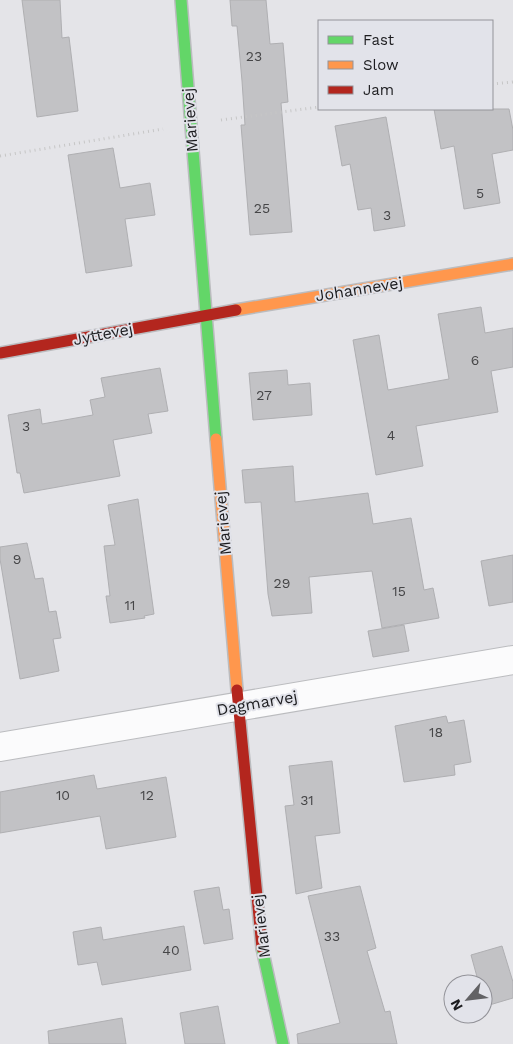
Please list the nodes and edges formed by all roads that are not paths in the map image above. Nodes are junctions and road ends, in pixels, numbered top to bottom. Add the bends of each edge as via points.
1 (181, 0) edge
2 (513, 264) edge
3 (205, 315) junction
4 (0, 353) edge
5 (513, 660) edge
6 (238, 707) junction
7 (0, 747) edge
8 (283, 1044) edge

1 - 3 street, Marievej
2 - 3 street, Johannevej
3 - 4 street, Jyttevej
3 - 6 street, Marievej
5 - 6 street, Dagmarvej
6 - 7 street, Dagmarvej
6 - 8 street, Marievej via 262,948

